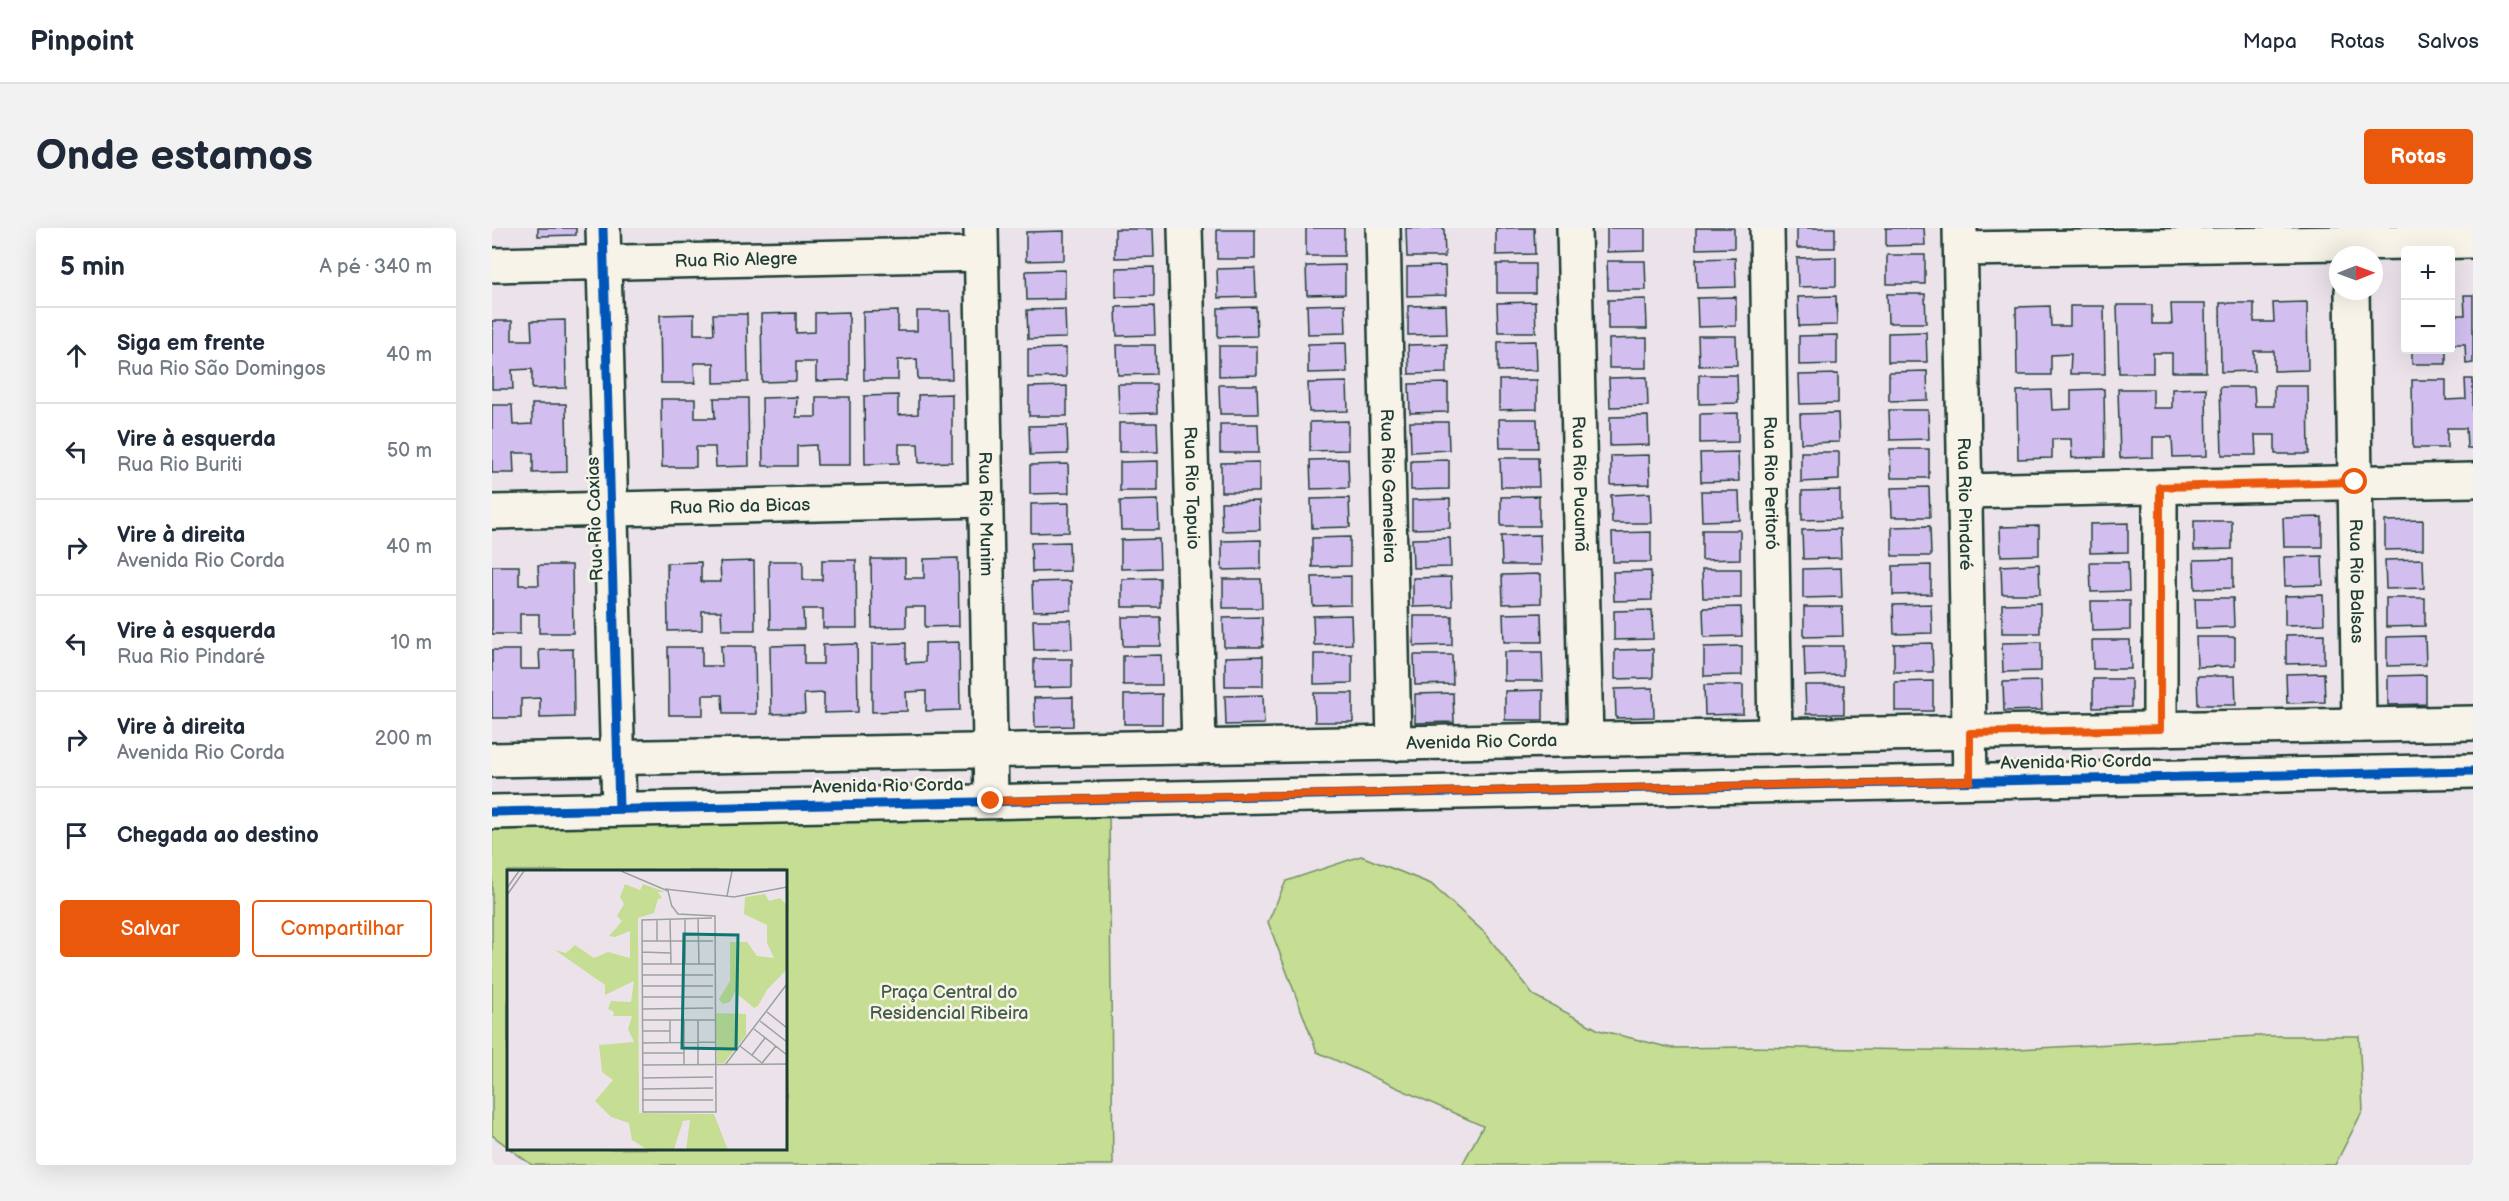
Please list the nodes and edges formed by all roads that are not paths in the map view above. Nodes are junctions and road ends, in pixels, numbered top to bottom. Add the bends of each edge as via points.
1 (603, 228) edge
2 (1185, 228) edge
3 (1383, 228) edge
4 (1574, 228) edge
5 (1767, 228) edge
6 (1960, 238) edge
7 (981, 241) edge
8 (2473, 241) edge
9 (2352, 242) edge
10 (604, 262) junction
11 (492, 265) edge
12 (2352, 300) edge
13 (2473, 480) edge
14 (2355, 482) junction
15 (2160, 487) junction
16 (1965, 491) junction
17 (986, 500) junction
18 (611, 508) junction
19 (492, 512) edge
20 (2473, 723) edge
21 (2359, 725) junction
22 (2160, 729) junction
23 (1970, 733) junction
24 (1775, 737) junction
25 (1586, 740) junction
26 (1394, 744) junction
27 (1199, 747) junction
28 (990, 750) junction
29 (619, 757) junction
30 (492, 760) edge
31 (2473, 771) edge
32 (1970, 781) junction
33 (991, 801) junction
34 (619, 809) junction
35 (492, 812) edge

1 - 10 street, Rua Rio Caxias
2 - 27 street, Rua Rio Tapuio
3 - 26 street, Rua Rio Gameleira
4 - 25 street, Rua Rio Pucumã
5 - 24 street, Rua Rio Peritoró
6 - 9 street
6 - 16 street, Rua Rio Pindaré
7 - 10 street, Rua Rio Alegre
7 - 17 street, Rua Rio Munim
8 - 9 street
10 - 11 street, Rua Rio Alegre
10 - 18 street, Rua Rio Caxias
12 - 14 street, Rua Rio Balsas
13 - 14 street
14 - 15 street
14 - 21 street, Rua Rio Balsas
15 - 16 street
15 - 22 street
16 - 23 street, Rua Rio Pindaré
17 - 18 street, Rua Rio da Bicas
17 - 28 street, Rua Rio Munim
18 - 19 street, Rua Rio da Bicas
18 - 29 street, Rua Rio Caxias
20 - 21 street, Avenida Rio Corda
21 - 22 street, Avenida Rio Corda
22 - 23 street, Avenida Rio Corda
23 - 24 street, Avenida Rio Corda
23 - 32 street, Rua Rio Pindaré
24 - 25 street, Avenida Rio Corda
25 - 26 street, Avenida Rio Corda
26 - 27 street, Avenida Rio Corda
27 - 28 street, Avenida Rio Corda
28 - 29 street, Avenida Rio Corda
28 - 33 street, Rua Rio Munim
29 - 30 street, Avenida Rio Corda
29 - 34 street, Rua Rio Caxias
31 - 32 street, Avenida Rio Corda
32 - 33 street, Avenida Rio Corda
33 - 34 street, Avenida Rio Corda
34 - 35 street, Avenida Rio Corda

